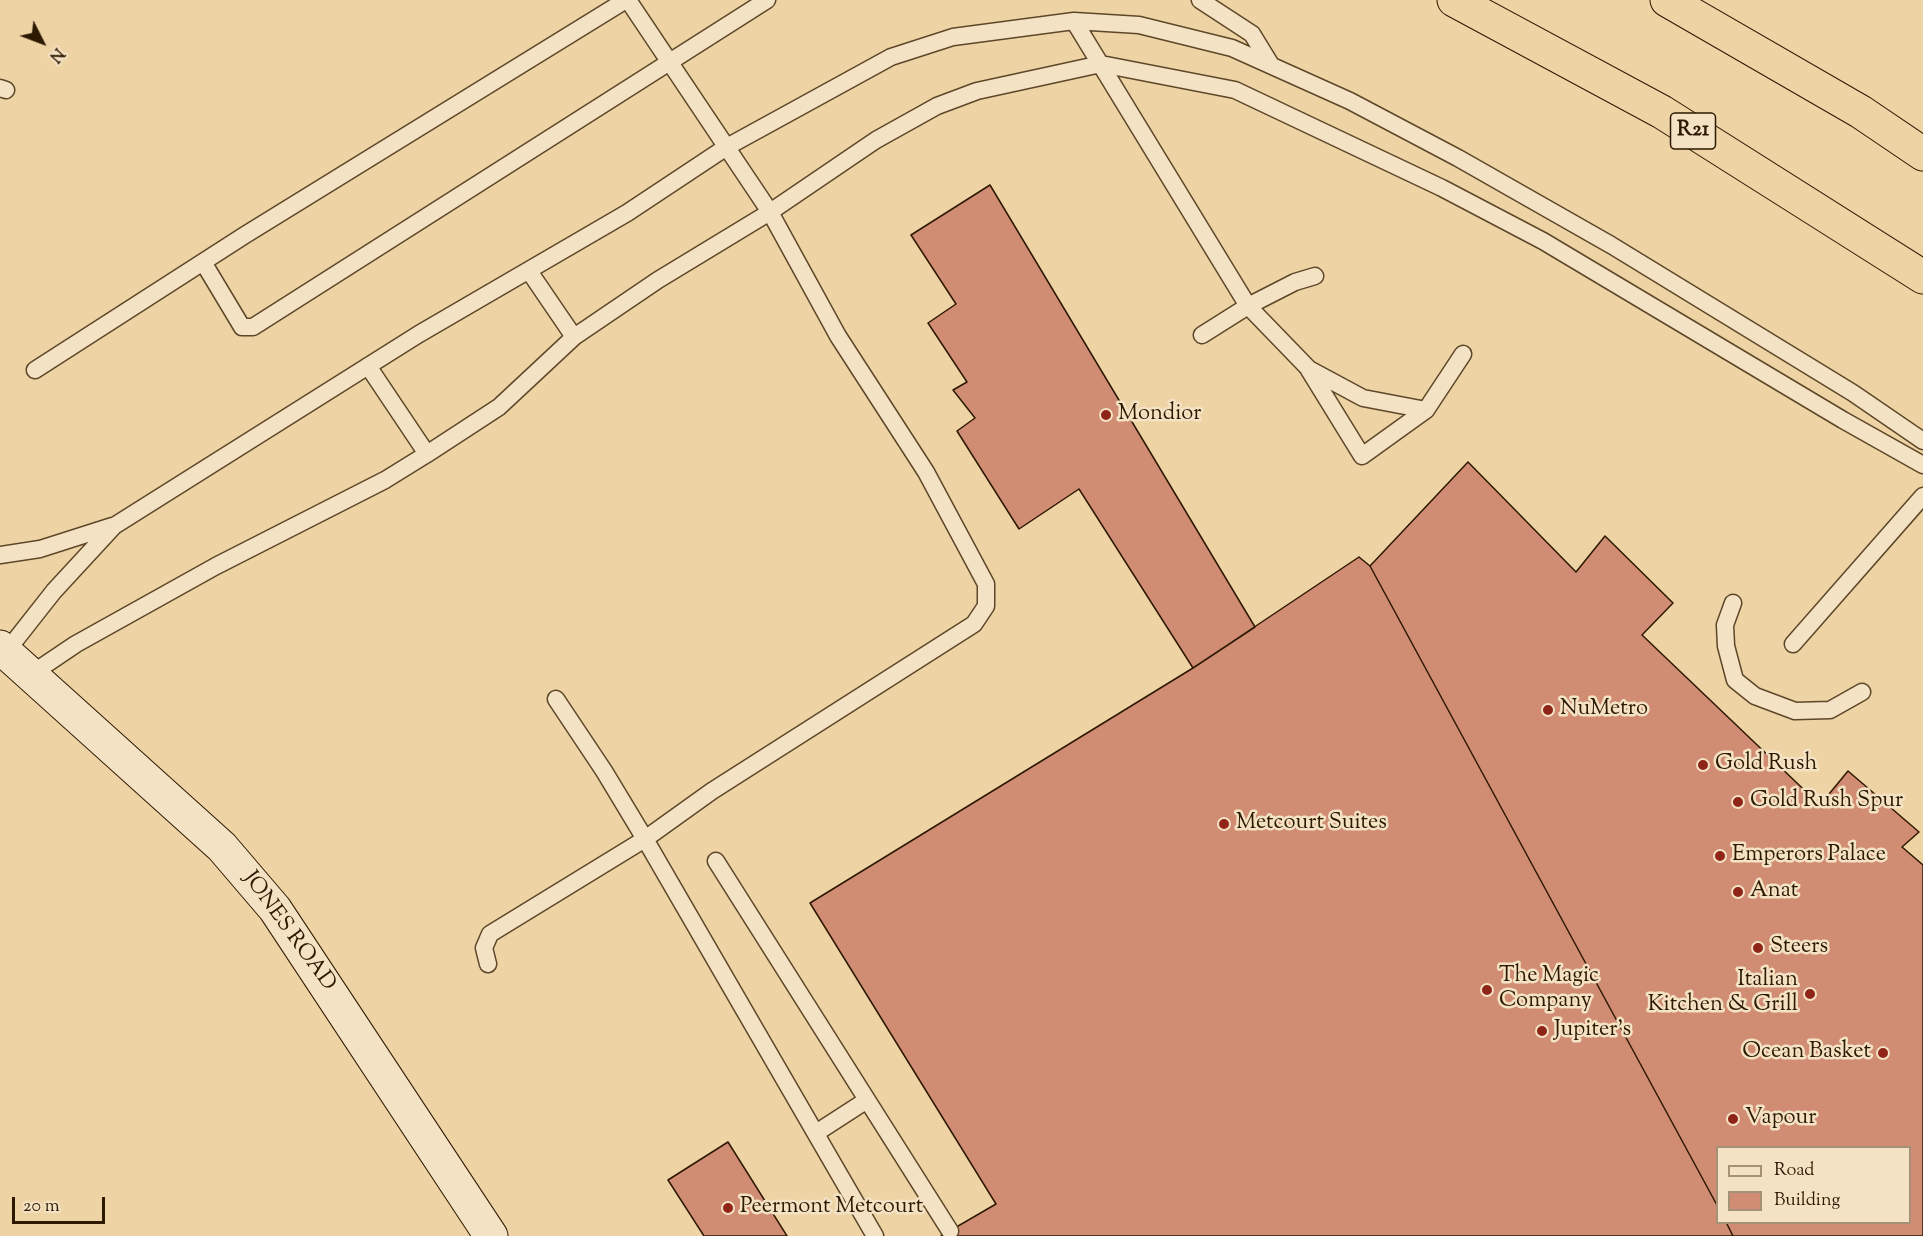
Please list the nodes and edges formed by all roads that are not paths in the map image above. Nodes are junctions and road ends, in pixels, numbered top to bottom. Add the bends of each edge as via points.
1 (627, 0) edge
2 (767, 0) edge
3 (1200, 0) edge
4 (1454, 0) edge
5 (1667, 0) edge
6 (1074, 21) junction
7 (669, 63) junction
8 (1101, 64) junction
9 (1271, 65) junction
10 (725, 148) junction
11 (1923, 154) edge
12 (770, 212) junction
13 (203, 262) junction
14 (529, 271) junction
15 (1315, 276) dead end
16 (1923, 277) edge
17 (1248, 306) junction
18 (1202, 336) dead end
19 (574, 337) junction
20 (1462, 354) dead end
21 (368, 366) junction
22 (1308, 369) junction
23 (35, 370) dead end
24 (1426, 410) junction
25 (1923, 441) edge
26 (427, 454) junction
27 (1923, 465) edge
28 (1923, 496) edge
29 (114, 526) junction
30 (0, 555) edge
31 (1733, 603) dead end
32 (1793, 644) dead end
33 (3, 649) edge
34 (30, 675) junction
35 (1862, 692) dead end
36 (556, 699) dead end
37 (645, 839) junction
38 (716, 861) dead end
39 (488, 964) dead end
40 (867, 1100) junction
41 (816, 1134) junction
42 (950, 1231) dead end
43 (491, 1236) edge
44 (875, 1236) edge

1 - 7 lane
1 - 13 lane
2 - 7 lane
3 - 9 lane via 1252,34
4 - 16 highway, R21 via 1662,112
5 - 11 highway via 1861,112
6 - 8 lane
6 - 9 lane via 1139,25 1232,48
6 - 10 lane via 953,37 891,57
7 - 10 lane
7 - 13 lane via 253,327 242,327
8 - 12 lane via 1014,81 937,105 876,140
8 - 17 lane
8 - 27 lane via 1235,90 1442,188 1543,241
9 - 25 lane via 1458,158 1611,245 1843,386
10 - 12 lane
10 - 14 lane
12 - 19 lane
12 - 37 lane via 838,336 926,472 986,584 986,606 974,624 712,791
13 - 23 lane
14 - 19 lane
14 - 21 lane
15 - 17 lane
17 - 18 lane
17 - 22 lane
19 - 26 lane via 499,407
20 - 24 lane
21 - 26 lane
21 - 29 lane
22 - 24 lane via 1363,398
22 - 24 lane via 1362,456
26 - 34 lane via 385,480 216,566 76,644
28 - 32 lane
29 - 30 lane via 40,549
29 - 33 lane
31 - 35 lane via 1725,625 1726,646 1735,680 1755,696 1795,711 1830,710
33 - 34 street, JONES ROAD
34 - 43 street, JONES ROAD via 222,847 275,909
36 - 37 lane
37 - 39 lane via 490,934 484,948
37 - 41 lane
38 - 40 lane
40 - 41 lane
40 - 42 lane
41 - 44 lane

